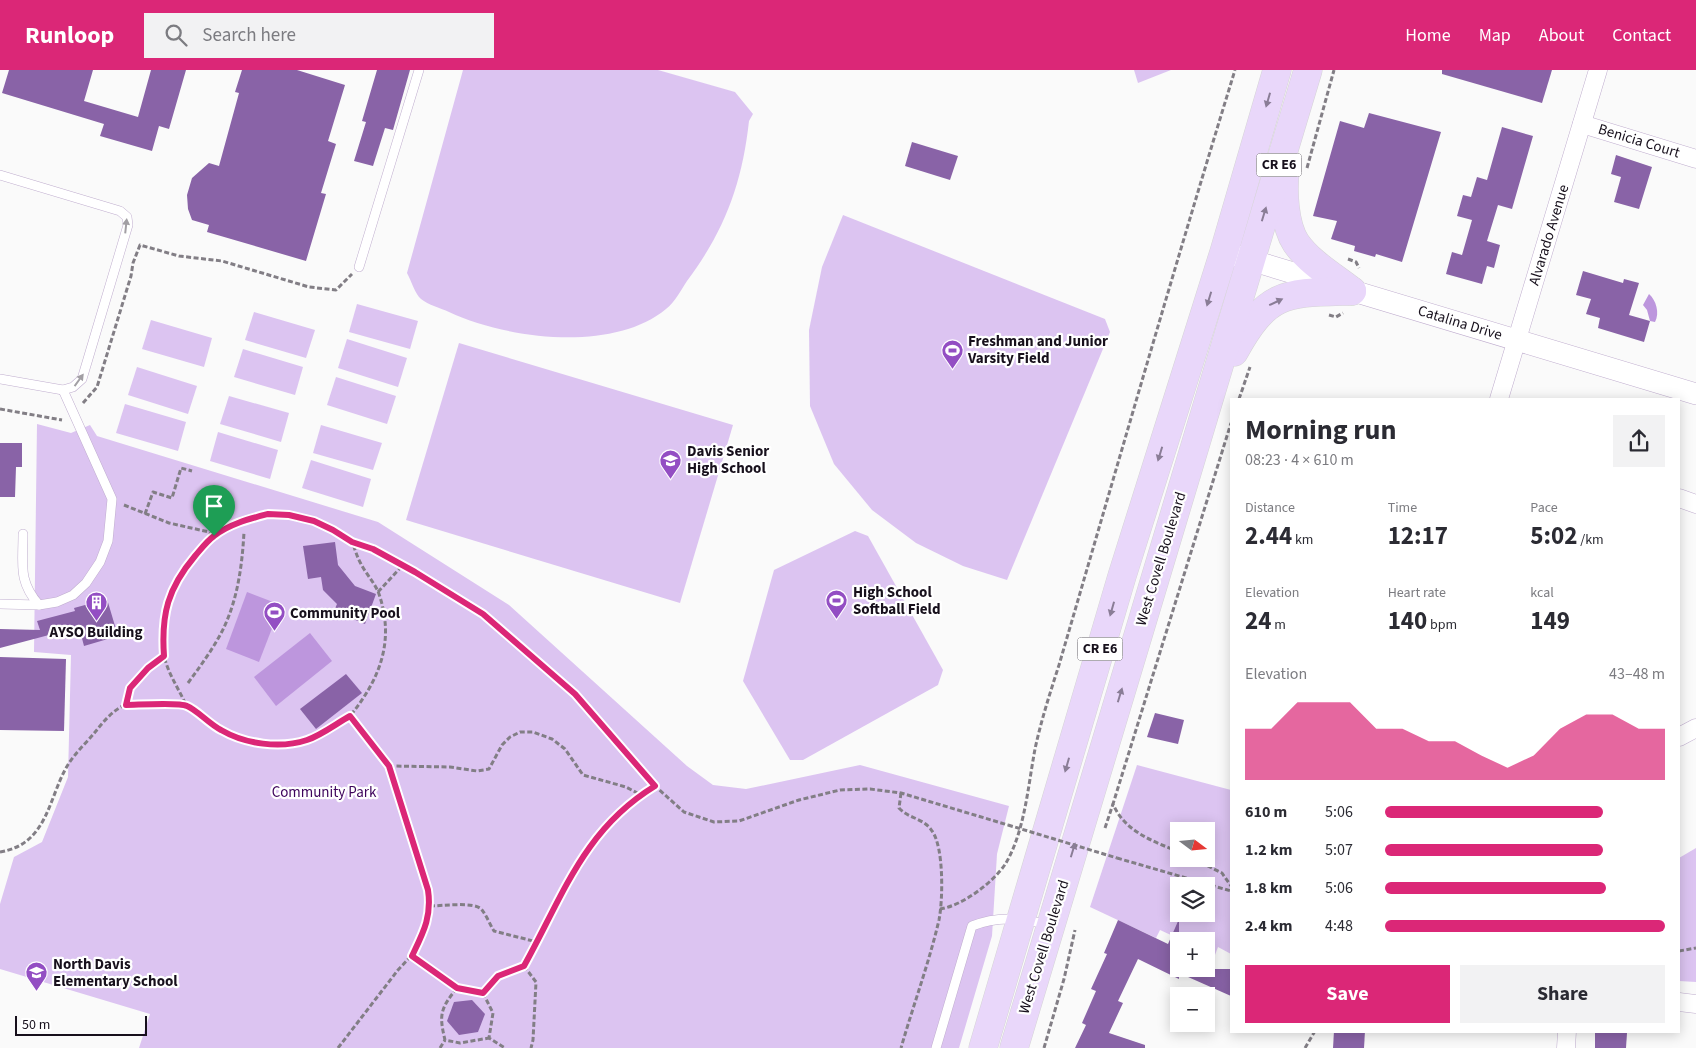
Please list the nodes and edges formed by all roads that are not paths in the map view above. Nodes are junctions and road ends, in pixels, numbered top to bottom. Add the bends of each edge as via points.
1 (419, 70) edge
2 (1277, 70) edge
3 (1308, 70) edge
4 (1598, 70) edge
5 (1582, 124) junction
6 (1288, 137) junction
7 (1696, 159) edge
8 (0, 175) edge
9 (1224, 252) junction
10 (1250, 260) junction
11 (358, 267) road end
12 (1352, 291) junction
13 (1517, 340) junction
14 (0, 379) edge
15 (63, 390) junction
16 (1696, 394) edge
17 (1210, 398) junction
18 (1499, 398) edge
19 (1680, 498) edge
20 (1696, 504) edge
21 (23, 534) dead end
22 (0, 604) edge
23 (40, 605) junction
24 (1696, 728) edge
25 (1680, 736) edge
26 (1022, 920) junction
27 (1064, 923) junction
28 (1680, 1002) edge
29 (1696, 1004) edge
30 (1567, 1033) edge
31 (936, 1048) edge
32 (982, 1048) edge
33 (1014, 1048) edge
34 (1566, 1048) edge

1 - 11 lane
2 -> 9 main road, West Covell Boulevard / CR E6
3 - 6 main road, West Covell Boulevard / CR E6
4 - 5 street, Alvarado Avenue
5 - 7 street, Benicia Court
5 - 13 street, Alvarado Avenue
10 -> 6 main road, West Covell Boulevard / CR E6
6 - 12 main road via 1283,186 1293,238 1310,259
15 -> 8 lane via 82,380 128,225 127,217 120,212
9 - 10 street, Catalina Drive
9 -> 26 main road, West Covell Boulevard / CR E6 via 1122,576
10 - 12 street, Catalina Drive
10 - 17 main road, West Covell Boulevard / CR E6
12 - 13 street, Catalina Drive
17 -> 12 main road via 1254,319 1270,304 1299,293
13 - 16 street, Catalina Drive
13 - 18 street, Alvarado Avenue
14 - 15 lane
15 - 23 lane via 112,499 111,520 100,562 86,583 73,595
27 -> 17 main road, West Covell Boulevard / CR E6
19 - 20 street
21 - 23 lane via 23,575 28,592
22 - 23 lane
24 - 25 street
26 - 27 lane
26 - 31 lane via 990,919 972,926
26 - 32 main road, West Covell Boulevard / CR E6
27 - 33 main road, West Covell Boulevard / CR E6
28 - 29 street
30 - 34 street

